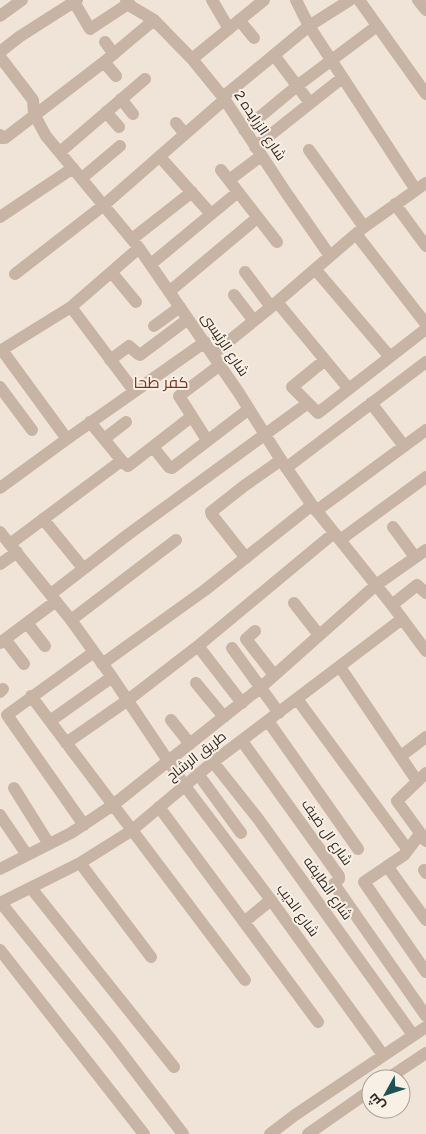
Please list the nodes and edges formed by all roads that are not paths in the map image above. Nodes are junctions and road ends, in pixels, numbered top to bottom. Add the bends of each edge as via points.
1 (22, 0) edge
2 (212, 0) edge
3 (264, 0) edge
4 (296, 0) edge
5 (350, 0) edge
6 (359, 0) edge
7 (418, 0) edge
8 (76, 1) edge
9 (127, 2) edge
10 (8, 4) edge
11 (426, 10) edge
12 (0, 16) edge
13 (134, 17) dead end
14 (154, 20) junction
15 (234, 25) junction
16 (309, 26) junction
17 (378, 26) junction
18 (142, 30) junction
19 (254, 38) dead end
20 (105, 42) dead end
21 (0, 52) edge
22 (274, 55) junction
23 (0, 57) edge
24 (109, 58) junction
25 (192, 59) junction
26 (330, 60) junction
27 (116, 76) dead end
28 (342, 78) junction
29 (145, 79) dead end
30 (297, 86) junction
31 (426, 94) edge
32 (224, 98) junction
33 (121, 99) junction
34 (310, 103) junction
35 (106, 112) junction
36 (34, 114) junction
37 (133, 114) dead end
38 (176, 124) dead end
39 (118, 127) dead end
40 (244, 130) junction
41 (185, 134) junction
42 (1, 136) edge
43 (120, 146) dead end
44 (309, 150) dead end
45 (258, 151) junction
46 (60, 152) junction
47 (160, 157) junction
48 (73, 168) junction
49 (82, 178) junction
50 (421, 186) edge
51 (192, 192) junction
52 (238, 192) junction
53 (104, 204) junction
54 (395, 204) junction
55 (211, 214) junction
56 (0, 217) edge
57 (258, 218) junction
58 (360, 230) junction
59 (277, 242) dead end
60 (136, 243) junction
61 (426, 246) edge
62 (330, 256) junction
63 (151, 264) junction
64 (315, 269) junction
65 (112, 272) junction
66 (245, 272) dead end
67 (15, 274) dead end
68 (170, 291) junction
69 (234, 295) dead end
70 (136, 302) dead end
71 (274, 304) junction
72 (180, 306) junction
73 (72, 307) junction
74 (188, 319) junction
75 (254, 321) junction
76 (426, 324) edge
77 (154, 326) dead end
78 (426, 329) edge
79 (205, 342) junction
80 (1, 351) edge
81 (390, 357) junction
82 (110, 360) junction
83 (216, 360) junction
84 (325, 360) junction
85 (426, 362) edge
86 (0, 387) edge
87 (349, 389) junction
88 (134, 391) junction
89 (5, 403) edge
90 (308, 403) junction
91 (371, 403) junction
92 (249, 409) junction
93 (191, 417) junction
94 (90, 422) junction
95 (126, 422) dead end
96 (32, 430) dead end
97 (426, 430) edge
98 (265, 435) junction
99 (67, 439) junction
100 (104, 439) junction
101 (207, 440) junction
102 (404, 446) junction
103 (153, 447) junction
104 (122, 461) junction
105 (283, 464) junction
106 (426, 477) edge
107 (0, 488) edge
108 (314, 508) junction
109 (43, 519) junction
110 (393, 527) dead end
111 (0, 532) edge
112 (337, 537) junction
113 (176, 540) dead end
114 (13, 548) junction
115 (423, 553) edge
116 (246, 558) junction
117 (0, 564) edge
118 (83, 568) junction
119 (376, 585) junction
120 (426, 593) edge
121 (53, 597) junction
122 (294, 603) dead end
123 (392, 604) junction
124 (402, 619) junction
125 (71, 620) junction
126 (27, 623) junction
127 (255, 631) dead end
128 (319, 635) junction
129 (3, 641) edge
130 (45, 646) dead end
131 (198, 646) junction
132 (232, 648) dead end
133 (426, 651) edge
134 (94, 652) junction
135 (24, 664) dead end
136 (102, 664) junction
137 (340, 667) junction
138 (274, 675) junction
139 (112, 677) junction
140 (196, 683) dead end
141 (260, 688) junction
142 (31, 696) junction
143 (297, 699) junction
144 (128, 700) junction
145 (242, 703) junction
146 (224, 717) junction
147 (273, 717) junction
148 (171, 720) dead end
149 (50, 721) junction
150 (426, 737) edge
151 (242, 740) junction
152 (66, 743) junction
153 (190, 744) junction
154 (401, 756) junction
155 (170, 761) junction
156 (213, 762) junction
157 (198, 774) junction
158 (421, 777) edge
159 (185, 786) junction
160 (14, 788) dead end
161 (113, 805) junction
162 (159, 806) junction
163 (0, 816) edge
164 (259, 820) junction
165 (84, 825) junction
166 (131, 831) junction
167 (241, 833) junction
168 (423, 838) edge
169 (228, 843) junction
170 (49, 844) junction
171 (358, 849) dead end
172 (408, 850) junction
173 (27, 855) junction
174 (80, 863) junction
175 (387, 866) junction
176 (0, 869) edge
177 (31, 888) junction
178 (271, 900) junction
179 (0, 903) edge
180 (426, 920) edge
181 (244, 922) junction
182 (0, 950) edge
183 (151, 957) dead end
184 (426, 972) edge
185 (245, 980) dead end
186 (426, 1016) edge
187 (318, 1022) dead end
188 (426, 1027) edge
189 (413, 1035) junction
190 (426, 1053) edge
191 (383, 1055) junction
192 (174, 1067) dead end
193 (402, 1069) edge
194 (361, 1097) edge
195 (144, 1134) edge
196 (183, 1134) edge
197 (270, 1134) edge
198 (308, 1134) edge

1 - 10 street
2 - 15 street
3 - 15 street
4 - 16 street
5 - 16 street
6 - 17 street
7 - 11 street
8 - 9 street via 90,29
8 - 21 street
9 - 14 street, شارع الزرايده 2
10 - 12 street
13 - 18 street
14 - 18 street
14 - 25 street, شارع الزرايده 2
15 - 19 street
15 - 25 street
16 - 22 street
16 - 26 street
17 - 26 street
17 - 31 street
18 - 24 street
20 - 24 street
22 - 30 street
22 - 32 street
23 - 36 street, شارع الرئيسى via 33,100
24 - 27 street
24 - 36 street
25 - 32 street, شارع الزرايده 2
26 - 28 street
26 - 30 street
28 - 34 street
28 - 50 street
29 - 33 street
30 - 34 street
30 - 40 street
32 - 40 street, شارع الزرايده 2
32 - 41 street
33 - 35 street
33 - 37 street
34 - 45 street
35 - 39 street
35 - 46 street
36 - 42 street via 5,138
36 - 46 street, شارع الرئيسى via 46,136
38 - 41 street
40 - 45 street, شارع الزرايده 2
41 - 47 street
43 - 49 street
44 - 58 street
45 - 52 street via 225,175
45 - 62 street, شارع الزرايده 2
46 - 48 street, شارع الرئيسى
47 - 51 street
47 - 53 street
48 - 49 street, شارع الرئيسى
48 - 56 street
49 - 53 street, شارع الرئيسى
50 - 54 street
51 - 55 street
51 - 60 street
52 - 55 street
52 - 57 street
53 - 60 street, شارع الرئيسى
53 - 67 street
54 - 58 street
54 - 61 street
55 - 63 street
57 - 59 street
57 - 68 street
58 - 62 street
58 - 76 street
60 - 63 street, شارع الرئيسى
60 - 65 street
62 - 64 street
63 - 68 street, شارع الرئيسى
64 - 71 street
64 - 81 street
65 - 70 street
65 - 73 street
66 - 71 street
68 - 72 street, شارع الرئيسى
69 - 75 street
71 - 75 street
71 - 84 street
72 - 74 street, شارع الرئيسى
72 - 77 street
73 - 80 street
73 - 82 street
74 - 79 street, شارع الرئيسى
74 - 82 street via 140,355 129,346
75 - 83 street
78 - 81 street
79 - 83 street, شارع الرئيسى
79 - 88 street
80 - 99 street
81 - 87 street
82 - 88 street
83 - 92 street, شارع الرئيسى
83 - 93 street via 179,395
84 - 87 street
84 - 90 street via 292,387
85 - 91 street
86 - 89 street
87 - 90 street via 320,412 317,413
88 - 94 street
89 - 96 street
90 - 98 street
91 - 102 street
91 - 105 street
92 - 98 street, شارع الرئيسى
92 - 101 street
93 - 101 street
93 - 103 street
94 - 99 street
94 - 100 street
95 - 100 street
97 - 102 street
98 - 105 street, شارع الرئيسى
98 - 118 street
99 - 107 street
100 - 104 street
101 - 103 street via 172,468
102 - 108 street
103 - 104 street via 128,466
104 - 109 street
105 - 108 street, شارع الرئيسى
105 - 116 street via 212,511
106 - 112 street
108 - 112 street, شارع الرئيسى
108 - 116 street
109 - 114 street
109 - 118 street
110 - 115 street
111 - 114 street, شارع الديب
112 - 119 street, شارع الرئيسى
112 - 131 street via 264,591
113 - 125 street
114 - 117 street
114 - 121 street, شارع الديب
115 - 119 street, طريق الرشاح
116 - 136 street
118 - 121 street
119 - 123 street, شارع الرئيسى
119 - 128 street, طريق الرشاح
120 - 123 street via 417,585
121 - 125 street, شارع الديب
121 - 126 street
122 - 128 street
123 - 124 street, شارع الرئيسى
124 - 133 street, شارع الرئيسى
124 - 137 street, طريق الرشاح
125 - 134 street, شارع الديب
126 - 129 street
126 - 130 street
127 - 138 street via 246,639
128 - 138 street, طريق الرشاح
129 - 135 street
131 - 144 street
131 - 145 street
132 - 141 street
134 - 136 street, شارع الديب
134 - 142 street
136 - 139 street, شارع الديب
137 - 143 street, طريق الرشاح
137 - 154 street
138 - 141 street, طريق الرشاح
139 - 144 street, شارع الديب
139 - 149 street
140 - 146 street
141 - 145 street, طريق الرشاح
141 - 147 street
142 - 149 street
142 - 165 street via 7,716
143 - 147 street, طريق الرشاح
143 - 172 street
144 - 152 street
144 - 155 street, شارع الديب
145 - 146 street, طريق الرشاح
146 - 153 street, طريق الرشاح
147 - 151 street, طريق الرشاح
147 - 171 street
148 - 153 street
149 - 152 street
150 - 154 street
151 - 156 street, طريق الرشاح
151 - 186 street, شارع ال ضيف via 339,876 334,884
152 - 161 street
153 - 155 street, طريق الرشاح
154 - 158 street
155 - 159 street, شارع الديب
155 - 161 street, طريق الرشاح
156 - 157 street, طريق الرشاح
156 - 164 street, شارع الطايفه
157 - 159 street, طريق الرشاح
157 - 167 street
158 - 168 street via 397,801
159 - 162 street, طريق الرشاح
159 - 169 street, شارع الديب
160 - 170 street
161 - 165 street, طريق الرشاح
161 - 166 street
162 - 166 street, طريق الرشاح
162 - 181 street
163 - 173 street
164 - 167 street
164 - 189 street, شارع الطايفه
165 - 170 street, طريق الرشاح
166 - 174 street, طريق الرشاح
166 - 185 street
167 - 169 street
168 - 172 street
169 - 178 street, شارع الديب
170 - 173 street, طريق الرشاح
172 - 175 street
173 - 176 street, طريق الرشاح
174 - 177 street, طريق الرشاح
174 - 183 street
175 - 180 street
175 - 184 street via 364,884
177 - 179 street, طريق الرشاح
177 - 192 street
178 - 181 street
178 - 191 street, شارع الديب
179 - 196 street
181 - 187 street
182 - 195 street
188 - 189 street
189 - 191 street
190 - 193 street
191 - 197 street
194 - 198 street

